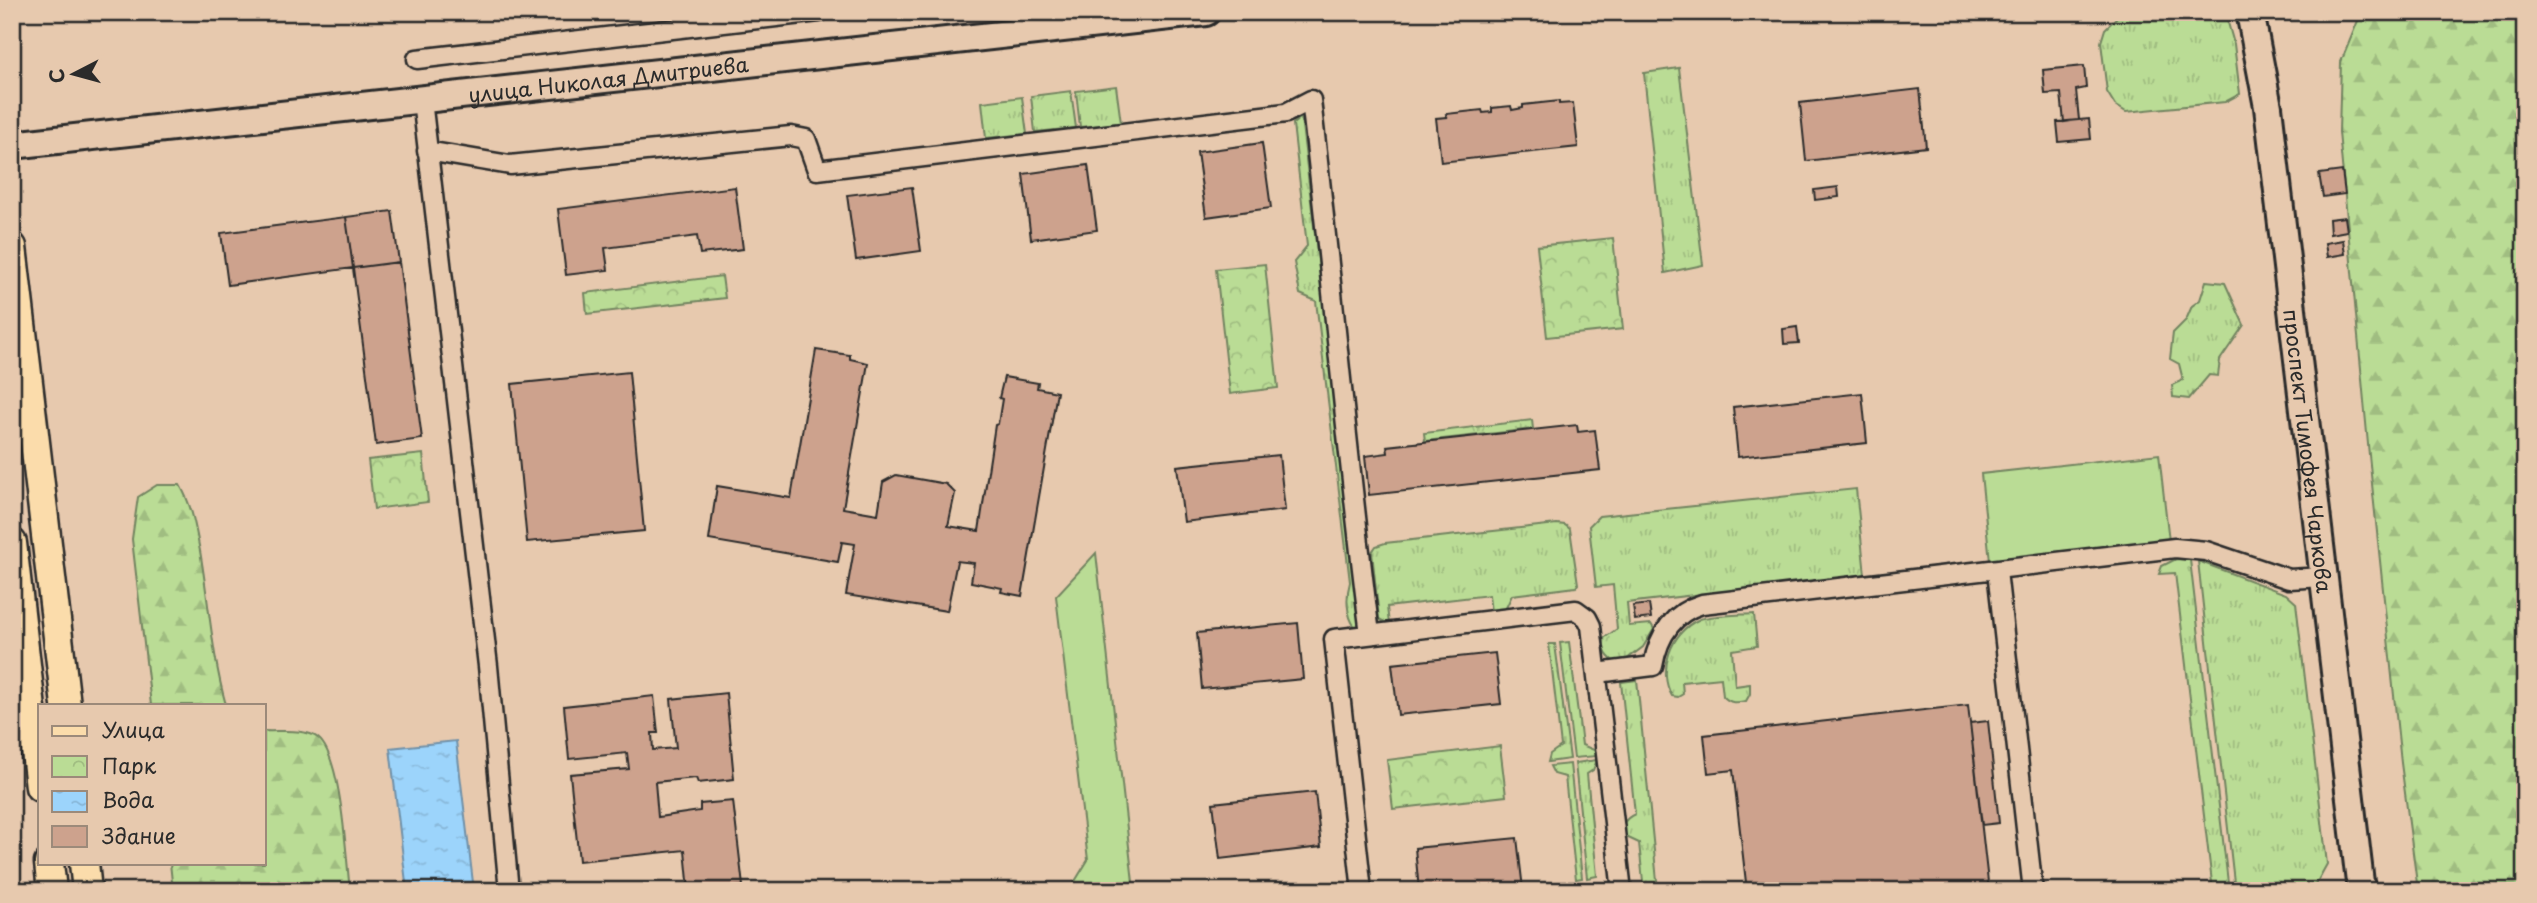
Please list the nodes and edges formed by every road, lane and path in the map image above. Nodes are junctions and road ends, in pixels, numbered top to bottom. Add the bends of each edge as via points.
1 (819, 12) edge
2 (1206, 12) edge
3 (2250, 12) edge
4 (417, 59) dead end
5 (422, 100) junction
6 (12, 145) edge
7 (427, 151) junction
8 (12, 247) edge
9 (12, 543) edge
10 (1997, 571) junction
11 (2324, 577) junction
12 (1370, 634) junction
13 (1597, 673) junction
14 (65, 704) edge
15 (38, 770) edge
16 (49, 864) edge
17 (84, 864) edge
18 (52, 891) edge
19 (87, 891) edge
20 (509, 891) edge
21 (1362, 891) edge
22 (1622, 891) edge
23 (2033, 891) edge
24 (2361, 891) edge

1 - 4 street
2 - 5 main road, улица Николая Дмитриева
3 - 11 main road, проспект Тимофея Чаркова via 2268,107
5 - 6 main road, улица Николая Дмитриева
5 - 7 street
7 - 12 street via 510,165 791,136 806,139 817,170 1286,113 1311,100
7 - 20 street via 488,666
8 - 14 main road
9 - 15 main road
10 - 11 street via 2192,548 2289,579
10 - 13 street via 1702,604 1674,618 1659,642 1653,666
10 - 23 street
11 - 24 main road, проспект Тимофея Чаркова
12 - 13 street via 1576,610 1591,626
12 - 21 street via 1334,639
13 - 22 street
16 - 18 main road
17 - 19 main road

